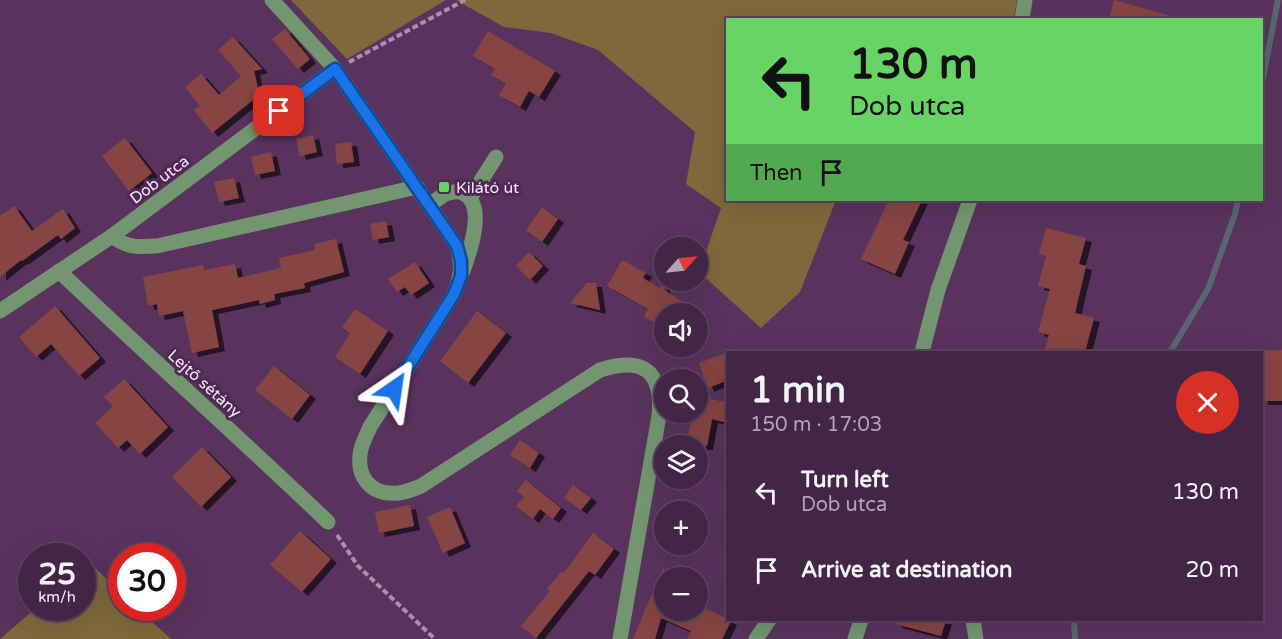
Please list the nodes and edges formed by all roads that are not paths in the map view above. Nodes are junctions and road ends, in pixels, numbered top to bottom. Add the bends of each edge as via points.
1 (272, 0) edge
2 (1025, 0) edge
3 (1022, 18) edge
4 (335, 69) junction
5 (496, 157) dead end
6 (417, 187) junction
7 (470, 198) junction
8 (970, 201) edge
9 (429, 205) junction
10 (112, 236) junction
11 (59, 272) junction
12 (461, 276) junction
13 (0, 311) edge
14 (922, 351) edge
15 (328, 522) road end
16 (768, 621) edge
17 (861, 621) edge
18 (973, 621) edge
19 (620, 639) edge
20 (756, 639) edge
21 (855, 639) edge
22 (976, 639) edge

1 - 4 street
2 - 3 street
4 - 6 street
4 - 10 street, Dob utca
5 - 7 street
6 - 9 street
6 - 10 street via 157,246 135,248
7 - 9 street via 458,191
7 - 12 street via 475,208 472,244
8 - 14 street via 938,290
9 - 12 street via 457,246
10 - 11 street, Dob utca
11 - 13 street, Dob utca
11 - 15 street, Lejtő sétány
12 - 19 street via 454,294 370,427 361,446 362,476 371,488 385,494 421,486 600,370 628,363 649,372 661,398 660,416
16 - 20 street
17 - 21 street
18 - 22 street

